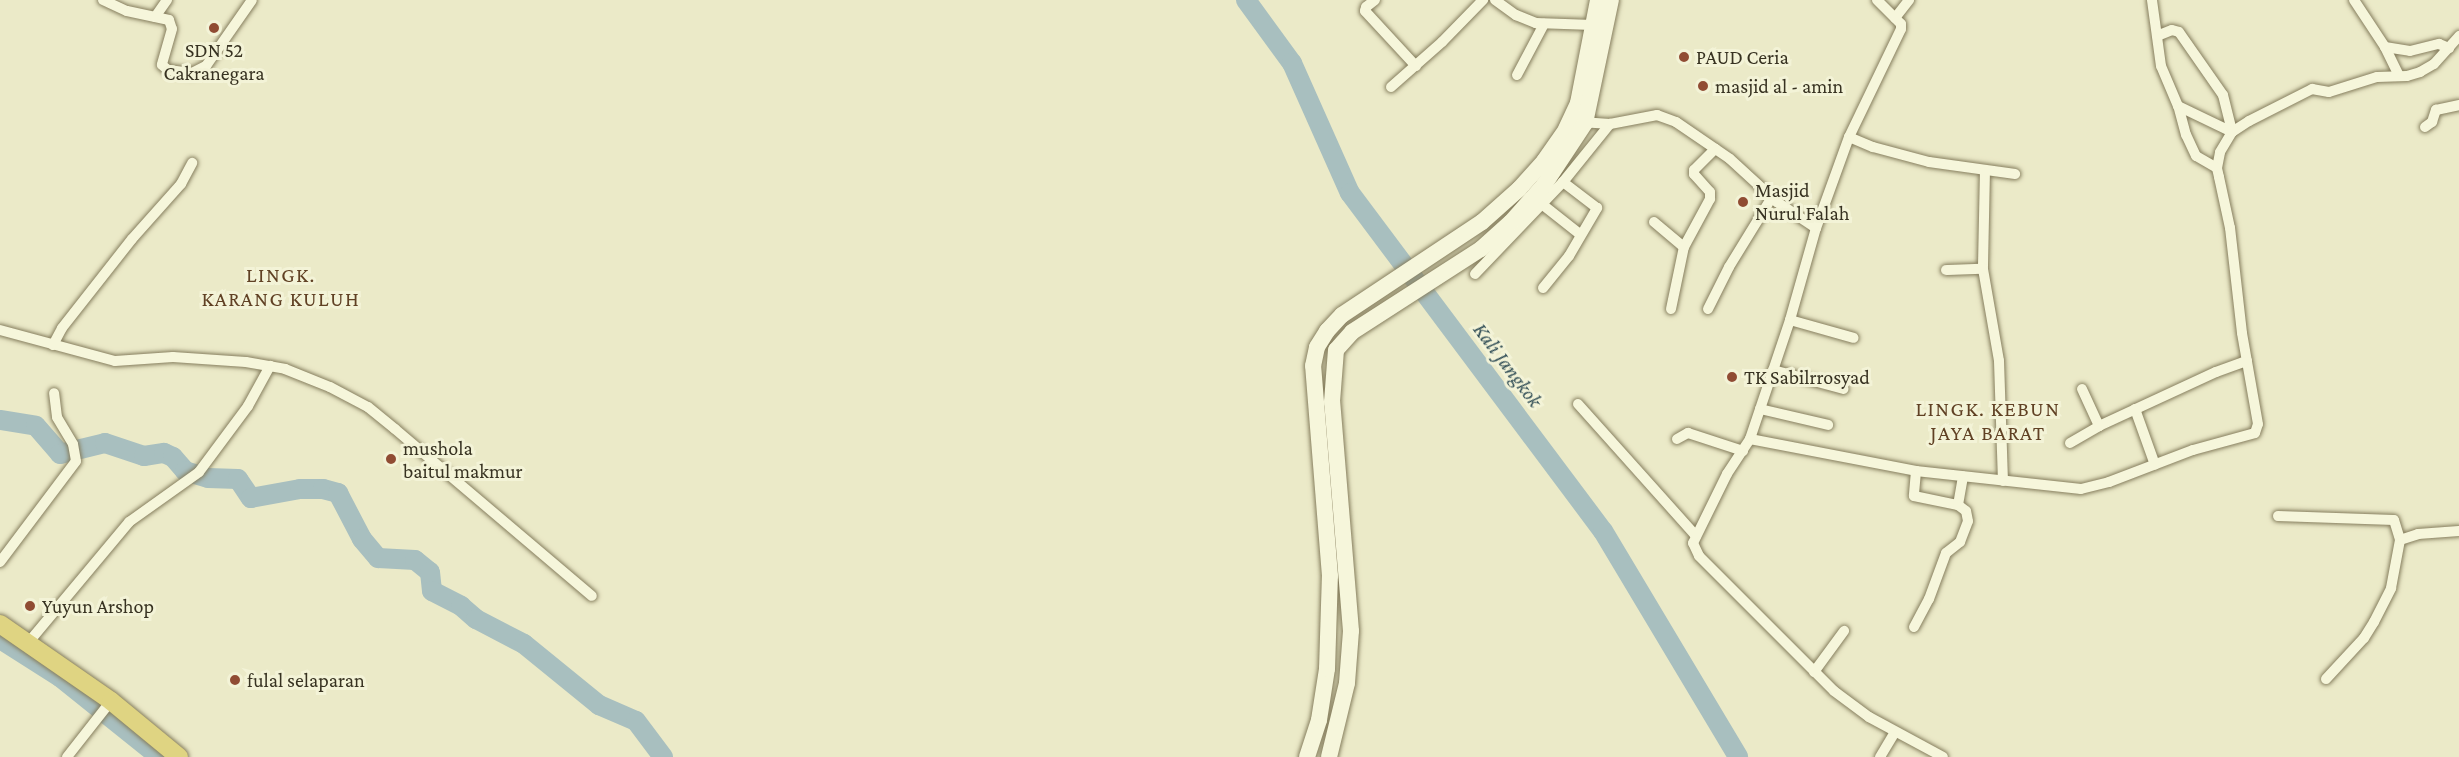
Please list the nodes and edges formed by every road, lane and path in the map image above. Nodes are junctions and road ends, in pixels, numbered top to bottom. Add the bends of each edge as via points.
1 (103, 0) edge
2 (167, 0) edge
3 (252, 0) edge
4 (1375, 0) edge
5 (1483, 0) edge
6 (1495, 0) edge
7 (1598, 0) edge
8 (1611, 0) edge
9 (1877, 0) edge
10 (1909, 0) edge
11 (2152, 0) edge
12 (2354, 0) edge
13 (155, 17) junction
14 (1895, 18) junction
15 (1544, 24) junction
16 (1593, 25) junction
17 (2160, 35) junction
18 (2459, 36) edge
19 (2385, 47) junction
20 (2450, 48) junction
21 (1416, 66) junction
22 (1517, 75) dead end
23 (2399, 76) junction
24 (1391, 87) dead end
25 (2459, 105) edge
26 (2178, 106) junction
27 (1579, 121) junction
28 (1610, 123) junction
29 (2425, 127) dead end
30 (2232, 132) junction
31 (1849, 137) junction
32 (1715, 149) junction
33 (192, 163) dead end
34 (2217, 168) junction
35 (1985, 170) junction
36 (2015, 174) dead end
37 (1563, 182) junction
38 (1772, 198) junction
39 (1542, 205) junction
40 (1654, 222) dead end
41 (1816, 228) junction
42 (1581, 235) junction
43 (1684, 247) junction
44 (1983, 269) junction
45 (1946, 270) dead end
46 (1475, 274) dead end
47 (1543, 288) dead end
48 (1671, 309) dead end
49 (1708, 309) dead end
50 (1790, 320) junction
51 (0, 330) edge
52 (1854, 339) dead end
53 (53, 345) junction
54 (2247, 361) junction
55 (270, 366) junction
56 (1773, 370) junction
57 (1844, 389) dead end
58 (2082, 389) dead end
59 (54, 393) dead end
60 (1578, 404) dead end
61 (1760, 409) junction
62 (2135, 410) junction
63 (1828, 425) dead end
64 (2099, 426) junction
65 (1677, 439) dead end
66 (1750, 440) junction
67 (2070, 443) dead end
68 (1743, 451) junction
69 (2155, 465) junction
70 (1916, 471) junction
71 (1963, 476) junction
72 (2003, 482) junction
73 (1958, 505) junction
74 (2278, 516) dead end
75 (2459, 531) edge
76 (1696, 536) junction
77 (2400, 540) junction
78 (0, 562) edge
79 (592, 596) dead end
80 (0, 624) edge
81 (1914, 627) dead end
82 (1844, 631) dead end
83 (28, 643) junction
84 (1814, 672) junction
85 (2326, 679) dead end
86 (105, 709) junction
87 (1895, 732) junction
88 (1334, 754) edge
89 (67, 757) edge
90 (179, 757) edge
91 (1307, 757) edge
92 (1880, 757) edge
93 (1942, 757) edge

1 - 13 street
2 - 13 street
3 - 13 street via 198,72 163,68 162,59 173,26 169,20
4 - 21 street via 1365,11
5 - 21 street
6 - 15 street via 1527,20
7 - 16 main road
8 - 27 main road
9 - 14 street
10 - 14 street
11 - 17 street
12 - 19 street
14 - 31 street via 1901,29
15 - 16 street
15 - 22 street
16 - 27 main road
17 - 26 street via 2161,66
17 - 30 street via 2178,32 2223,95
18 - 20 street
19 - 20 street via 2410,51 2439,44
19 - 23 street
20 - 23 street via 2427,69
21 - 24 street
23 - 30 street via 2377,77 2329,92 2312,89
25 - 29 street via 2436,110 2433,122
26 - 30 street
26 - 34 street via 2192,150
27 - 28 street
27 - 88 main road via 1544,185 1511,222 1480,249 1344,338 1333,359 1332,402 1351,631 1347,683
27 - 91 main road via 1496,210 1342,315 1317,346 1313,366 1330,576 1328,669 1319,720
28 - 32 street via 1657,115 1693,132
28 - 37 street
30 - 34 street via 2220,152
31 - 35 street via 1929,162
31 - 41 street
32 - 38 street
32 - 43 street via 1694,170 1710,192 1710,199
33 - 53 street via 182,184 132,239
34 - 54 street via 2230,228
35 - 36 street
35 - 44 street
37 - 39 street
37 - 42 street via 1597,206
38 - 41 street
38 - 49 street
39 - 42 street
39 - 46 street
40 - 43 street
41 - 50 street
42 - 47 street
43 - 48 street
44 - 45 street
44 - 72 street via 1998,362
50 - 52 street
50 - 56 street
51 - 53 street
53 - 55 street via 116,361 173,357
54 - 62 street
54 - 69 street via 2258,424 2255,433
55 - 79 street via 330,387 368,407
55 - 83 street via 248,406 199,472 129,522
56 - 57 street
56 - 61 street
58 - 64 street
59 - 78 street via 57,417 76,461
60 - 76 street
61 - 63 street
61 - 66 street
62 - 64 street
62 - 69 street
64 - 67 street
65 - 68 street via 1688,433
66 - 68 street
66 - 70 street
68 - 76 street
69 - 72 street via 2081,489
70 - 71 street
70 - 73 street via 1914,496
71 - 72 street
71 - 73 street
73 - 81 street via 1966,511 1968,521 1960,542 1946,553
74 - 77 street via 2394,520
75 - 77 street via 2425,532
76 - 84 street via 1694,547 1699,556
77 - 85 street via 2393,580 2374,622
80 - 83 highway
82 - 84 street
83 - 86 highway
84 - 87 street via 1851,705
86 - 89 street
86 - 90 highway
87 - 92 street
87 - 93 street

